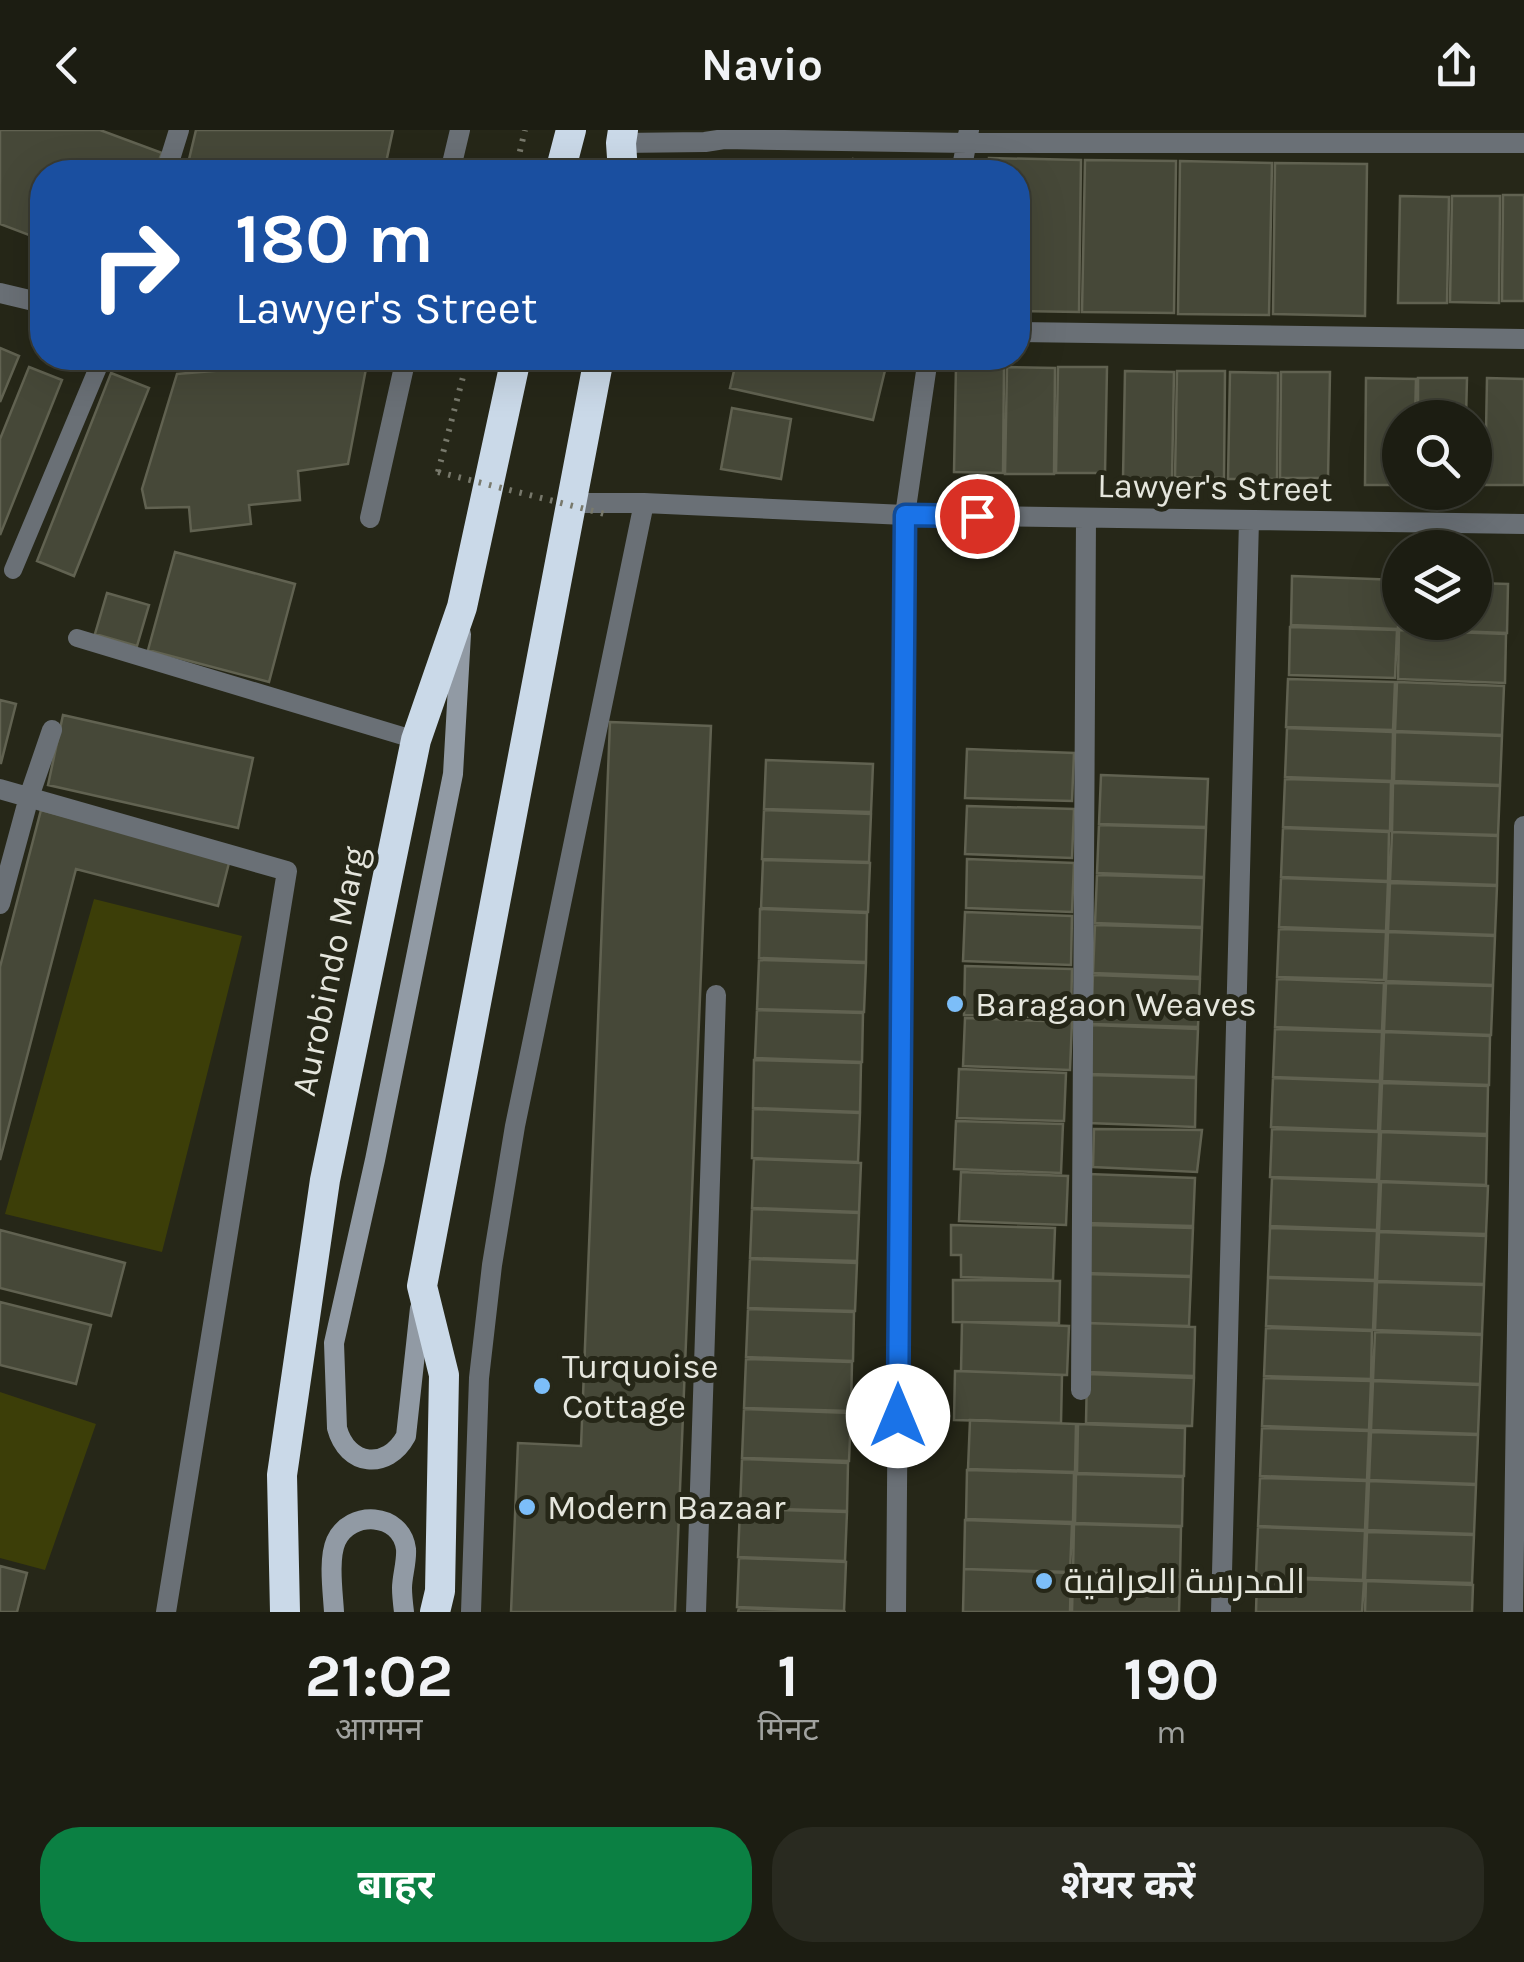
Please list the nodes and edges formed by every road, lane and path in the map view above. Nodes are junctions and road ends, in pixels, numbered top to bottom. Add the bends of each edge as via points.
1 (179, 130) edge
2 (460, 130) edge
3 (525, 130) edge
4 (571, 130) edge
5 (968, 136) edge
6 (1524, 143) edge
7 (622, 149) edge
8 (170, 160) edge
9 (453, 160) edge
10 (517, 160) edge
11 (563, 160) edge
12 (0, 294) edge
13 (30, 300) edge
14 (1030, 332) edge
15 (1524, 338) edge
16 (97, 370) edge
17 (403, 370) edge
18 (465, 370) edge
19 (513, 370) edge
20 (597, 370) edge
21 (926, 370) edge
22 (570, 502) junction
23 (644, 503) junction
24 (605, 514) dead end
25 (905, 515) junction
26 (370, 518) dead end
27 (1086, 518) junction
28 (1249, 520) junction
29 (1524, 524) edge
30 (13, 570) dead end
31 (462, 607) junction
32 (77, 638) dead end
33 (52, 730) dead end
34 (416, 740) junction
35 (0, 789) edge
36 (29, 797) junction
37 (1524, 826) edge
38 (0, 904) edge
39 (716, 995) dead end
40 (422, 1286) junction
41 (1081, 1390) dead end
42 (166, 1612) edge
43 (285, 1612) edge
44 (334, 1612) edge
45 (404, 1612) edge
46 (436, 1612) edge
47 (470, 1612) edge
48 (696, 1612) edge
49 (896, 1612) edge
50 (1221, 1612) edge
51 (1513, 1612) edge

1 - 8 street
2 - 9 street
3 - 10 path
4 - 11 highway
5 - 6 street
5 - 7 street via 724,139
12 - 13 street
14 - 15 street
16 - 30 lane
17 - 26 street
18 - 24 path, bridge via 438,472
19 - 31 highway, Aurobindo Marg
20 - 22 highway
21 - 25 street
22 - 23 street, Lawyer's Street
22 - 40 highway
23 - 25 street, Lawyer's Street
23 - 47 street via 492,1264 479,1378
25 - 27 street, Lawyer's Street
25 - 49 street
27 - 28 street, Lawyer's Street
27 - 41 street
28 - 29 street, Lawyer's Street
28 - 50 street
31 - 34 highway, Aurobindo Marg
31 - 40 main road via 453,774 334,1343 336,1428 347,1449 368,1460 391,1454 406,1436
32 - 34 lane
33 - 36 street
34 - 43 highway, Aurobindo Marg via 324,1180 282,1475
35 - 36 street
36 - 38 street
36 - 42 street via 287,871
37 - 51 street
39 - 48 street
40 - 46 highway via 444,1375
44 - 45 main road via 337,1539 344,1528 368,1518 402,1537

